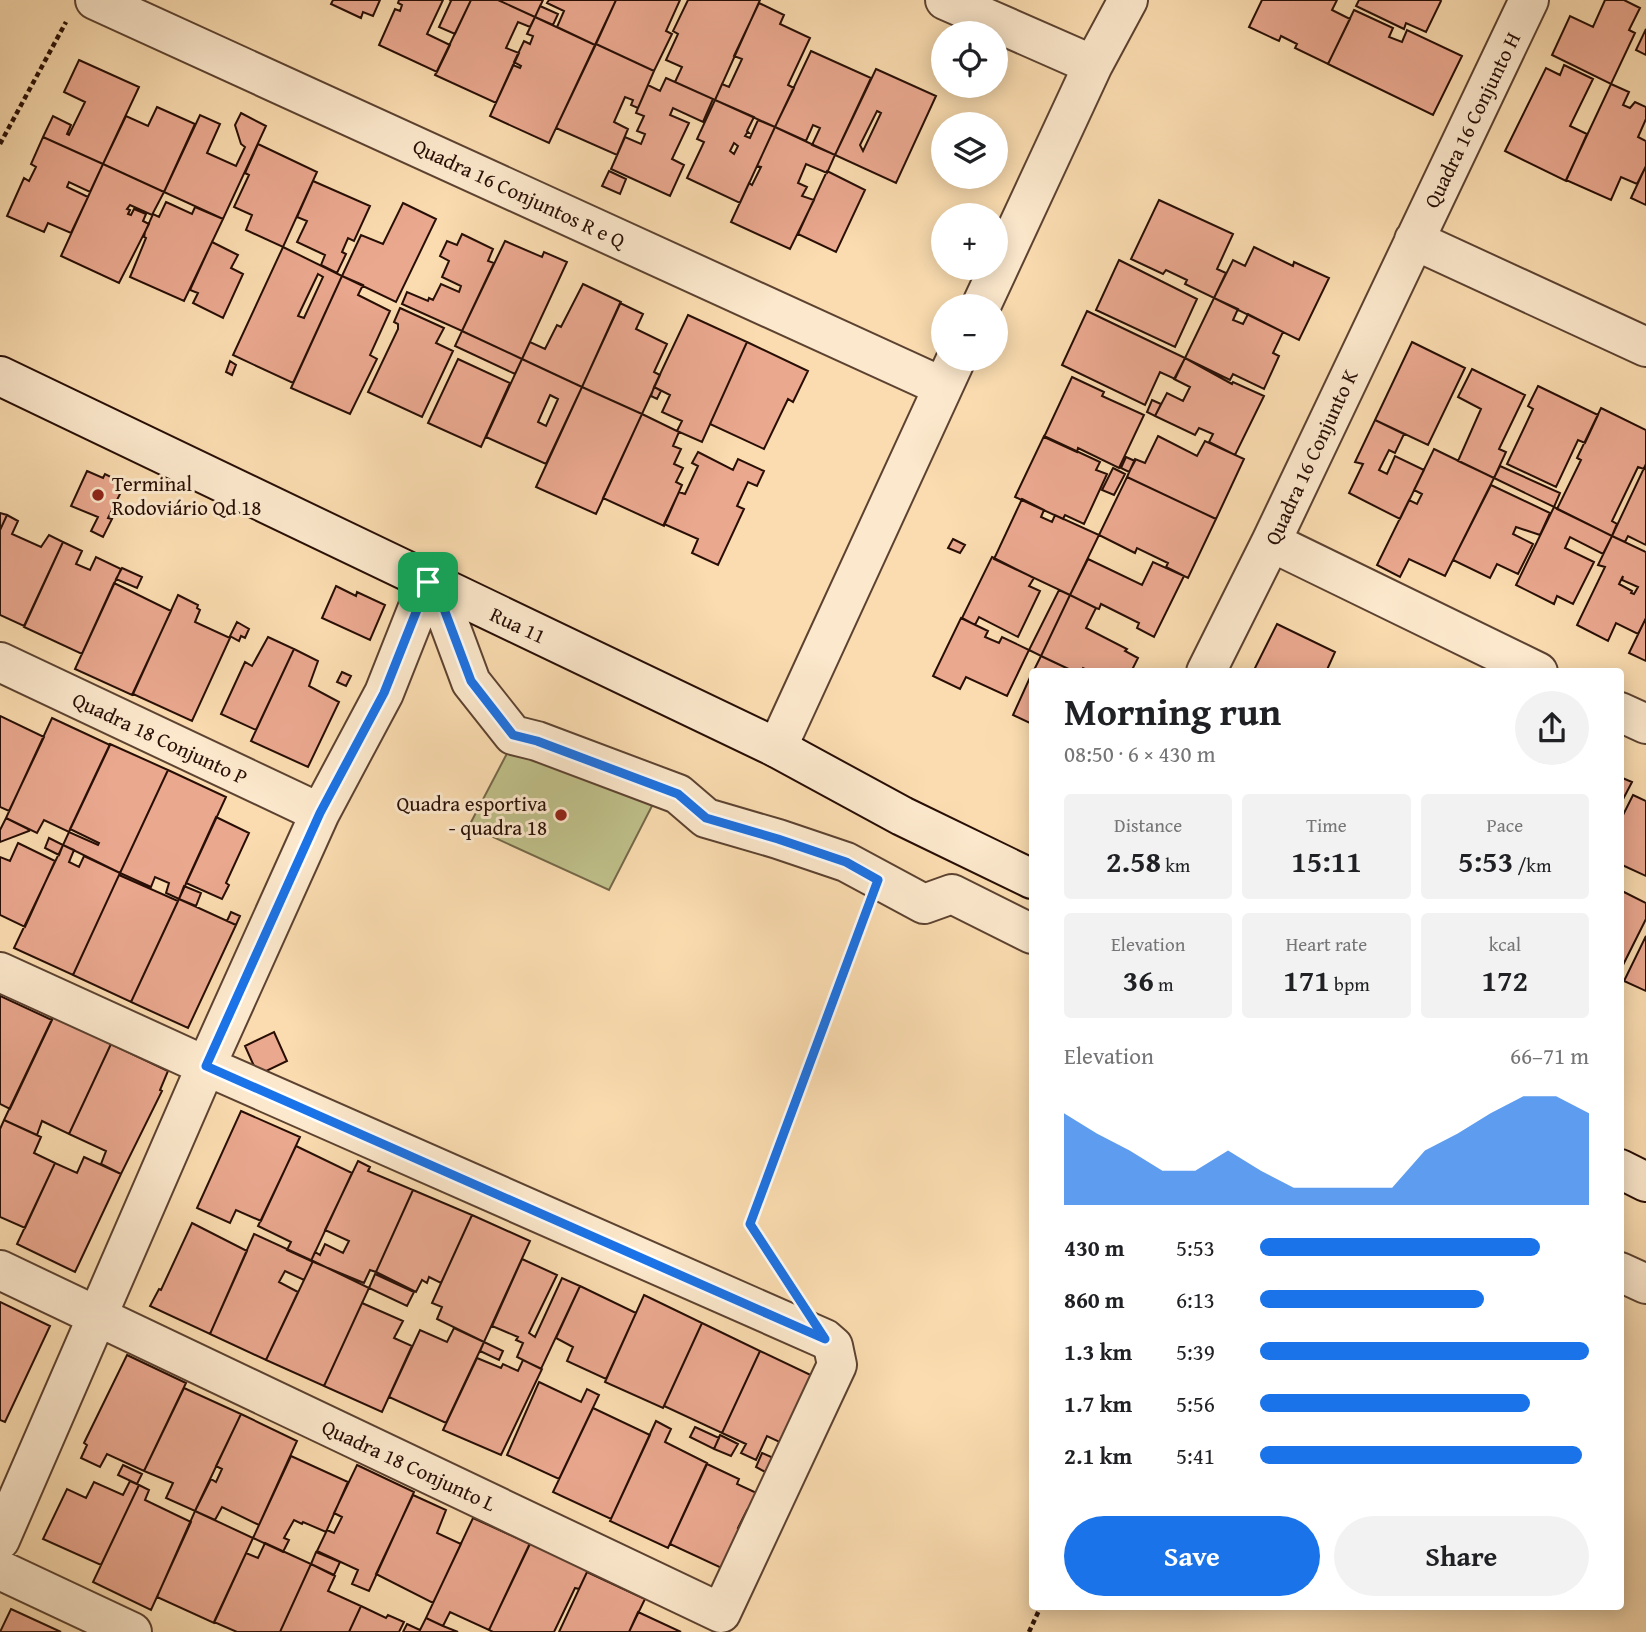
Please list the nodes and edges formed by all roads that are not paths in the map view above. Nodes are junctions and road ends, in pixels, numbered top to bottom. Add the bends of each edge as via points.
1 (945, 0) edge
2 (1128, 0) edge
3 (1530, 0) edge
4 (83, 6) edge
5 (1093, 65) junction
6 (1414, 240) junction
7 (987, 294) edge
8 (1646, 347) edge
9 (950, 373) edge
10 (0, 376) edge
11 (1271, 542) junction
12 (432, 584) junction
13 (0, 662) edge
14 (1208, 668) edge
15 (1530, 668) edge
16 (1624, 714) edge
17 (1646, 724) edge
18 (776, 748) junction
19 (320, 813) junction
20 (1029, 878) edge
21 (1029, 932) edge
22 (0, 972) edge
23 (206, 1066) junction
24 (1624, 1171) edge
25 (1646, 1182) edge
26 (0, 1270) edge
27 (1624, 1274) edge
28 (1646, 1284) edge
29 (98, 1317) junction
30 (0, 1539) edge
31 (0, 1570) edge
32 (132, 1632) edge

1 - 5 street
2 - 5 street
3 - 6 street, Quadra 16 Conjunto H
4 - 9 street, Quadra 16 Conjuntos R e Q
5 - 7 street
6 - 8 street
6 - 11 street, Quadra 16 Conjunto K
9 - 18 street
10 - 12 street, Rua 11
11 - 14 street, Quadra 16 Conjunto K
11 - 15 street
12 - 18 street, Rua 11
12 - 19 street via 384,693
12 - 21 street via 471,681 513,735 678,794 706,818 846,862 924,904 952,894
13 - 19 street, Quadra 18 Conjunto P
16 - 17 street
18 - 20 street, Rua 11
19 - 23 street
22 - 23 street
23 - 29 street
23 - 29 street, Quadra 18 Conjunto L via 825,1339 833,1346 838,1365 721,1613
24 - 25 street
26 - 29 street, Quadra 18 Conjunto L
27 - 28 street
29 - 30 street
31 - 32 street

